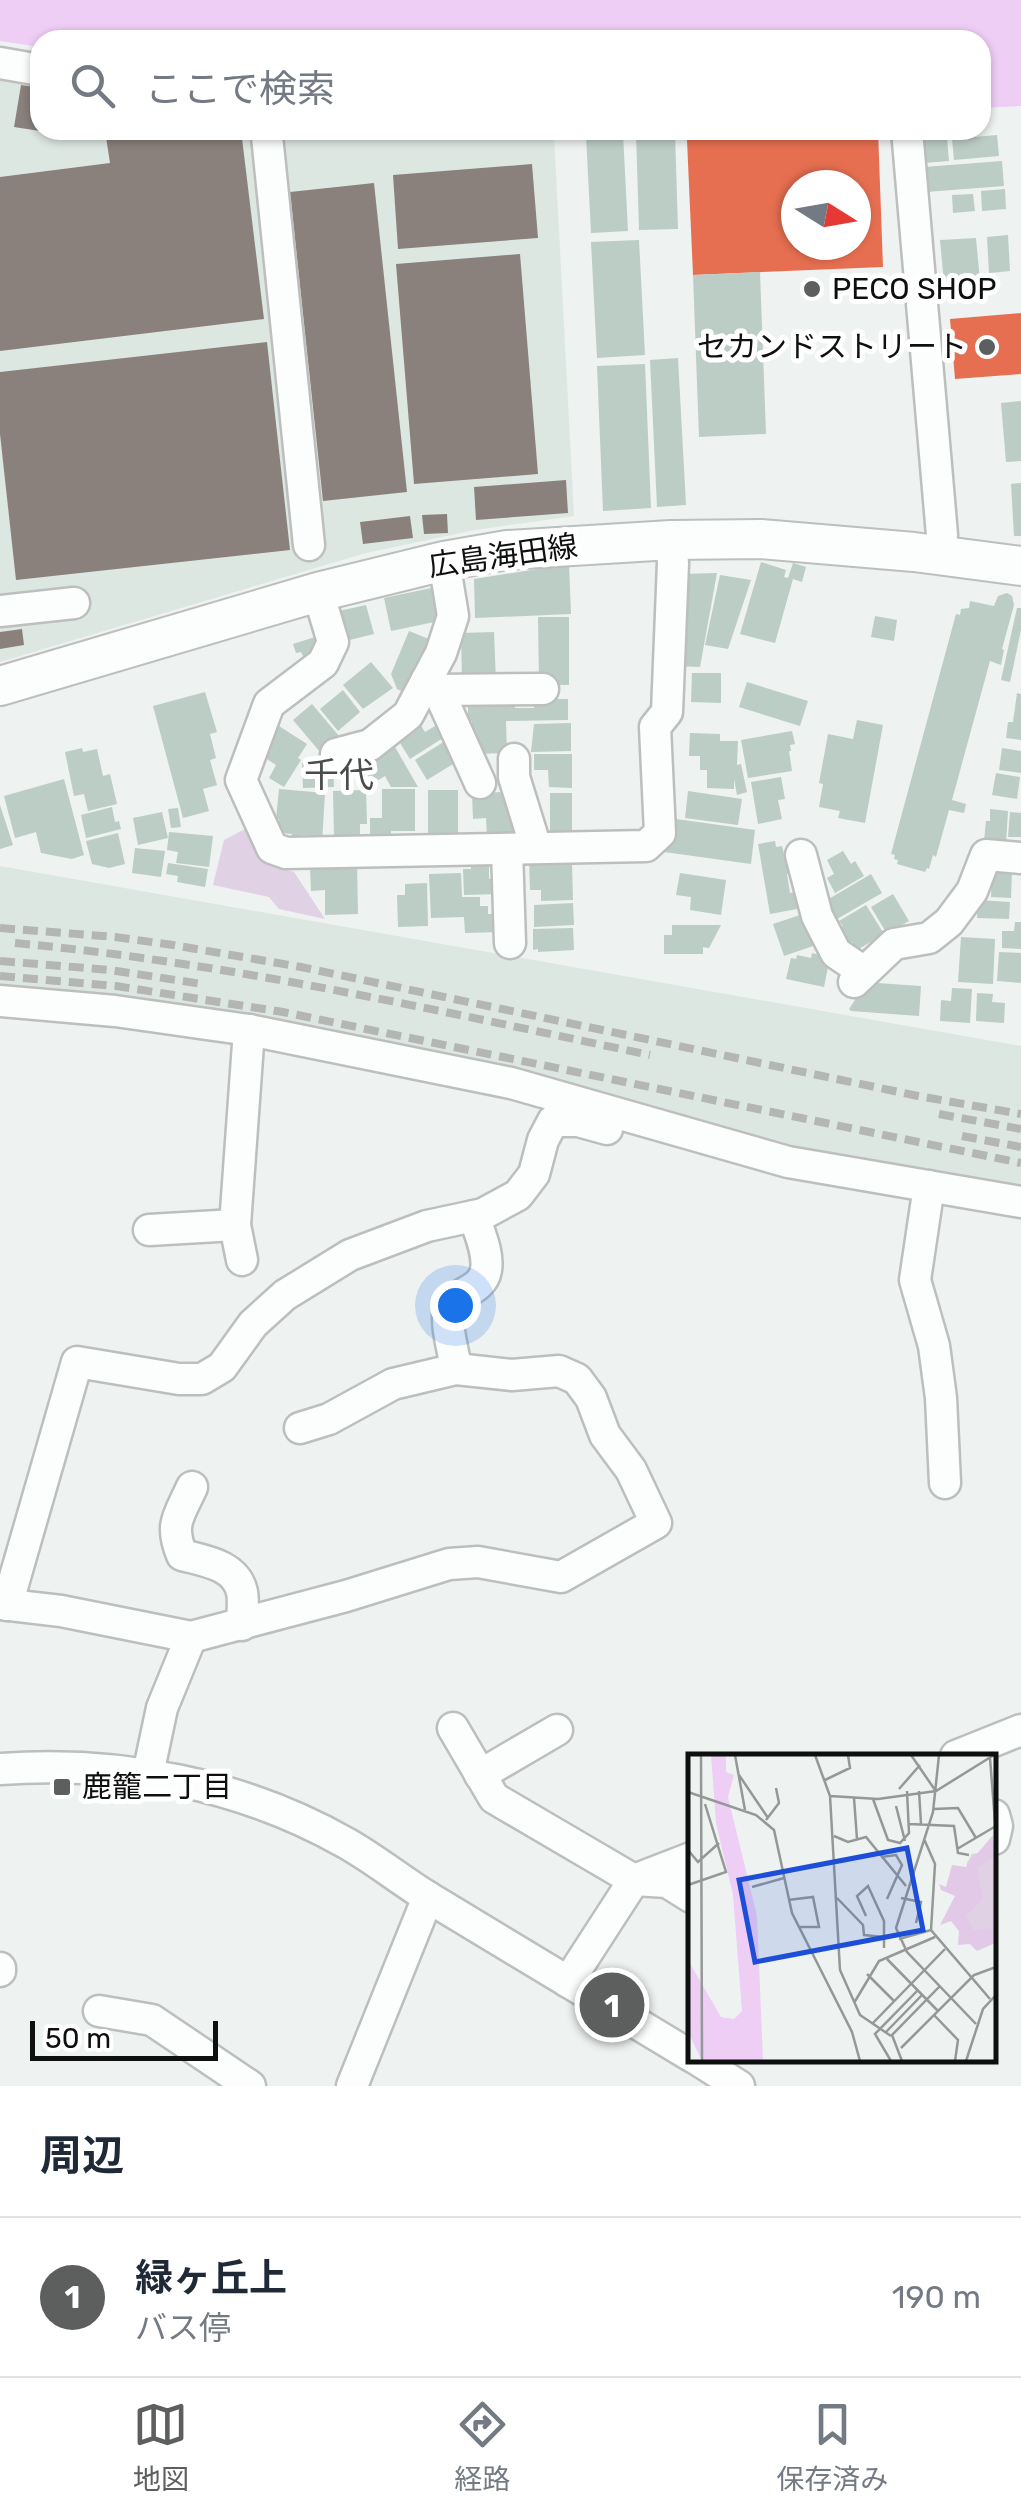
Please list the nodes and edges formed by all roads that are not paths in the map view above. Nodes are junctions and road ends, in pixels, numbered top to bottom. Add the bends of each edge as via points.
1 (0, 63) edge
2 (30, 68) edge
3 (266, 140) edge
4 (908, 140) edge
5 (671, 540) junction
6 (308, 545) dead end
7 (939, 556) junction
8 (444, 561) junction
9 (1021, 566) edge
10 (318, 592) junction
11 (74, 603) dead end
12 (0, 610) edge
13 (0, 686) edge
14 (432, 686) junction
15 (543, 689) dead end
16 (336, 754) dead end
17 (514, 758) dead end
18 (480, 782) dead end
19 (521, 848) junction
20 (801, 855) dead end
21 (1021, 858) edge
22 (510, 943) dead end
23 (0, 1001) edge
24 (249, 1030) junction
25 (642, 1120) junction
26 (929, 1186) junction
27 (1021, 1202) edge
28 (474, 1216) junction
29 (235, 1225) junction
30 (149, 1230) dead end
31 (242, 1260) dead end
32 (456, 1370) junction
33 (300, 1428) dead end
34 (945, 1482) dead end
35 (192, 1487) dead end
36 (4, 1604) edge
37 (242, 1625) junction
38 (191, 1638) junction
39 (453, 1728) dead end
40 (558, 1730) dead end
41 (1021, 1730) edge
42 (967, 1754) edge
43 (0, 1769) edge
44 (148, 1774) junction
45 (480, 1775) junction
46 (688, 1859) edge
47 (634, 1880) junction
48 (688, 1895) edge
49 (428, 1898) junction
50 (568, 1982) junction
51 (99, 2011) dead end
52 (688, 2060) edge
53 (698, 2067) edge
54 (250, 2086) edge
55 (352, 2086) edge
56 (738, 2086) edge

1 - 2 street
3 - 6 street
4 - 7 street
5 - 7 main road, 広島海田線 via 761,539
5 - 8 main road, 広島海田線 via 507,550
5 - 19 street via 667,712 655,727 660,833 646,846
7 - 9 main road, 広島海田線
8 - 10 main road, 広島海田線
8 - 14 street via 453,616
10 - 13 main road, 広島海田線
10 - 19 street via 333,642 323,663 269,704 241,780 272,848
11 - 12 street
14 - 15 street
14 - 16 street via 370,745
14 - 18 street
17 - 19 street
19 - 22 street
20 - 21 street via 817,916 836,953 859,977 894,944 929,938 949,922 972,891 986,855
23 - 24 street
24 - 25 street via 512,1083
24 - 29 street
25 - 26 street via 788,1162
25 - 28 street via 637,1137 553,1120 534,1174 518,1194
26 - 27 street
26 - 34 street via 915,1280 934,1346
28 - 32 street via 486,1271 480,1286 454,1300 448,1312
28 - 36 street via 350,1254 285,1295 222,1367 202,1379 77,1362
29 - 30 street
29 - 31 street
32 - 33 street via 393,1384 329,1420
32 - 37 street via 558,1371 576,1379 656,1523 561,1577 478,1562 449,1564
35 - 37 street via 175,1538 182,1555 233,1573 242,1590
36 - 38 street
37 - 38 street
38 - 44 street via 162,1708
39 - 45 street
40 - 45 street
41 - 42 street
43 - 44 street
44 - 49 street via 284,1813 344,1842
45 - 47 street via 494,1798
46 - 47 street
47 - 48 street via 667,1882
47 - 50 street
49 - 50 street
49 - 55 street
50 - 52 street
51 - 54 street via 152,2020
53 - 56 street

